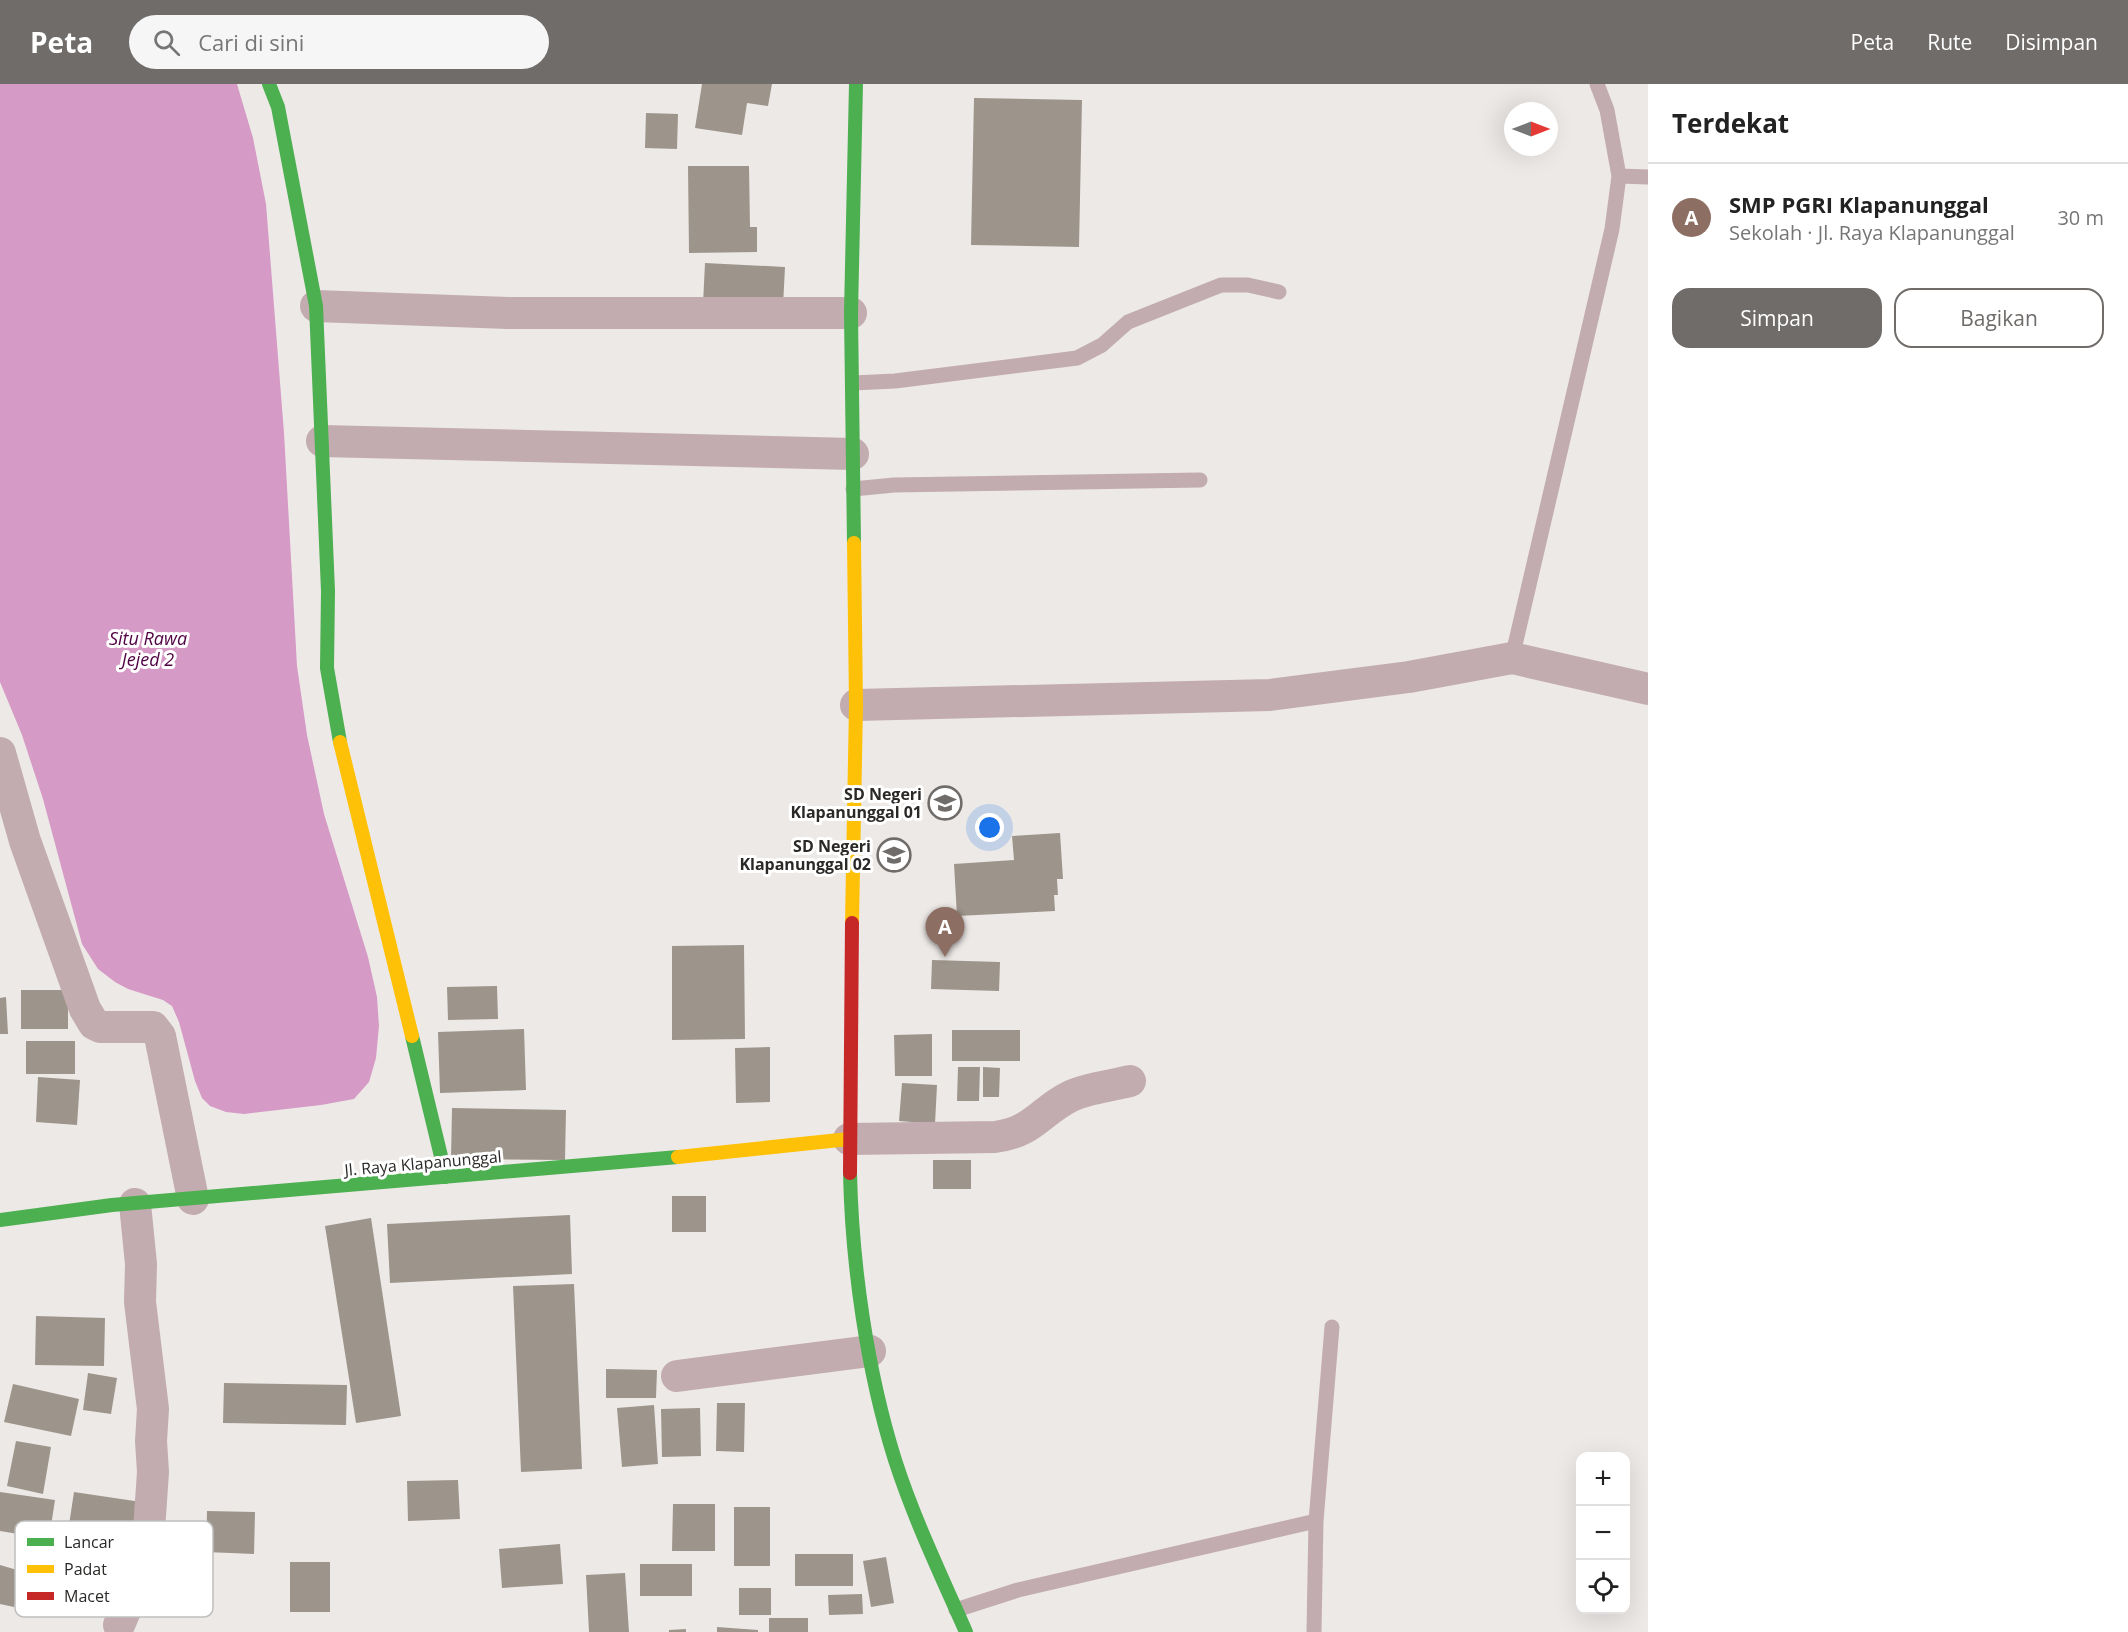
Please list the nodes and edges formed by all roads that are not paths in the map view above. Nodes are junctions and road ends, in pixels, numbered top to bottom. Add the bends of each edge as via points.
1 (269, 84) edge
2 (856, 84) edge
3 (1597, 84) edge
4 (1619, 176) junction
5 (1648, 177) edge
6 (1279, 291) dead end
7 (316, 306) junction
8 (851, 314) junction
9 (853, 383) junction
10 (322, 441) junction
11 (853, 454) junction
12 (1200, 480) dead end
13 (853, 489) junction
14 (1512, 657) junction
15 (1648, 689) edge
16 (856, 705) junction
17 (0, 753) edge
18 (1130, 1081) dead end
19 (849, 1139) junction
20 (446, 1177) junction
21 (193, 1198) junction
22 (135, 1204) junction
23 (0, 1220) edge
24 (1332, 1327) dead end
25 (870, 1351) junction
26 (677, 1376) dead end
27 (150, 1521) edge
28 (1316, 1521) junction
29 (956, 1611) junction
30 (122, 1617) edge
31 (119, 1625) dead end
32 (966, 1632) edge
33 (1314, 1632) edge

1 - 7 street via 278,107
2 - 8 street
3 - 4 lane via 1607,110
4 - 5 lane
4 - 14 lane via 1612,229
6 - 9 lane via 1221,285 1128,322 1102,345 1077,358
7 - 8 street via 508,314
7 - 10 street
8 - 9 street
9 - 11 street
10 - 11 street
10 - 20 street via 327,668 335,722
11 - 13 street
12 - 13 lane
13 - 16 street
14 - 15 street
14 - 16 street via 1409,677 1270,695
16 - 19 street
17 - 21 street via 25,841 85,1009 100,1027 153,1027 160,1036
18 - 19 street via 1072,1095 1012,1135
19 - 20 street, Jl. Raya Klapanunggal
19 - 25 street via 851,1214
20 - 21 street, Jl. Raya Klapanunggal
21 - 22 street, Jl. Raya Klapanunggal
22 - 23 street, Jl. Raya Klapanunggal
22 - 27 street via 140,1302 153,1409
24 - 28 lane
25 - 26 street
25 - 29 street via 895,1459
28 - 29 lane via 1018,1590
28 - 33 lane
29 - 32 street
30 - 31 street

